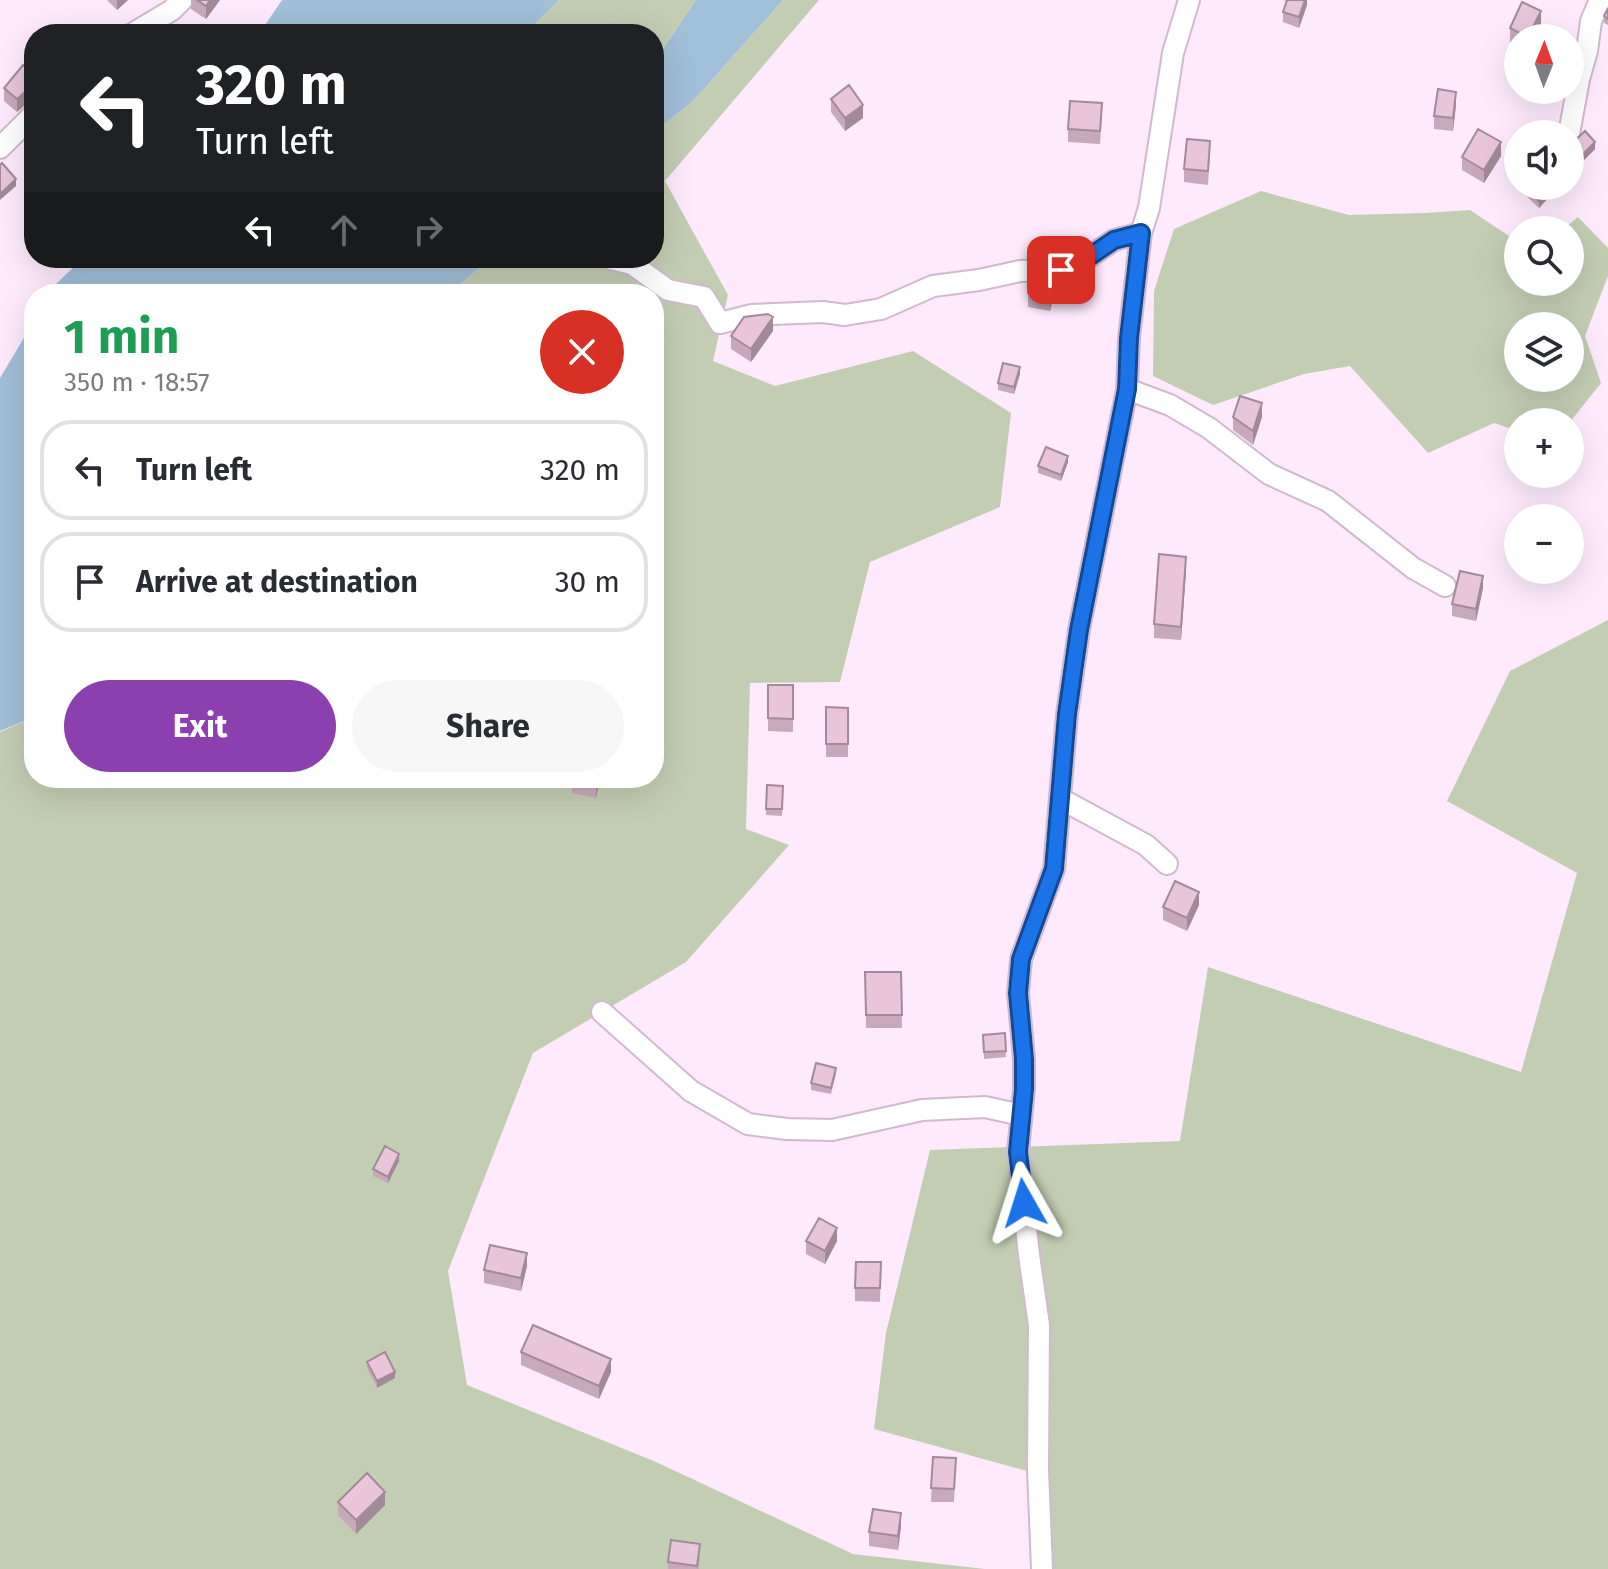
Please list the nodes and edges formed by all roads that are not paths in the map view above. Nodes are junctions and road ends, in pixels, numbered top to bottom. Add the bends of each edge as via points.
1 (182, 0) edge
2 (1189, 0) edge
3 (1600, 0) edge
4 (149, 24) edge
5 (1572, 120) edge
6 (24, 124) edge
7 (0, 148) edge
8 (1141, 233) junction
9 (638, 268) edge
10 (660, 284) edge
11 (664, 287) edge
12 (1127, 389) junction
13 (1445, 586) dead end
14 (1061, 799) junction
15 (1167, 864) dead end
16 (602, 1012) dead end
17 (1021, 1115) junction
18 (1042, 1569) edge

1 - 4 street
2 - 8 street via 1173,53
3 - 5 street
6 - 7 street
8 - 11 street via 1114,240 1061,270 1020,271 933,286 881,309 845,315 752,315 720,323 704,297
8 - 12 street
9 - 10 street
12 - 13 street via 1170,405 1269,474 1328,501 1413,568
12 - 14 street via 1079,630
14 - 15 street via 1146,845
14 - 17 street via 1054,869 1021,959
16 - 17 street via 691,1091 748,1124 832,1130 922,1110 985,1107
17 - 18 street via 1018,1152 1039,1325

